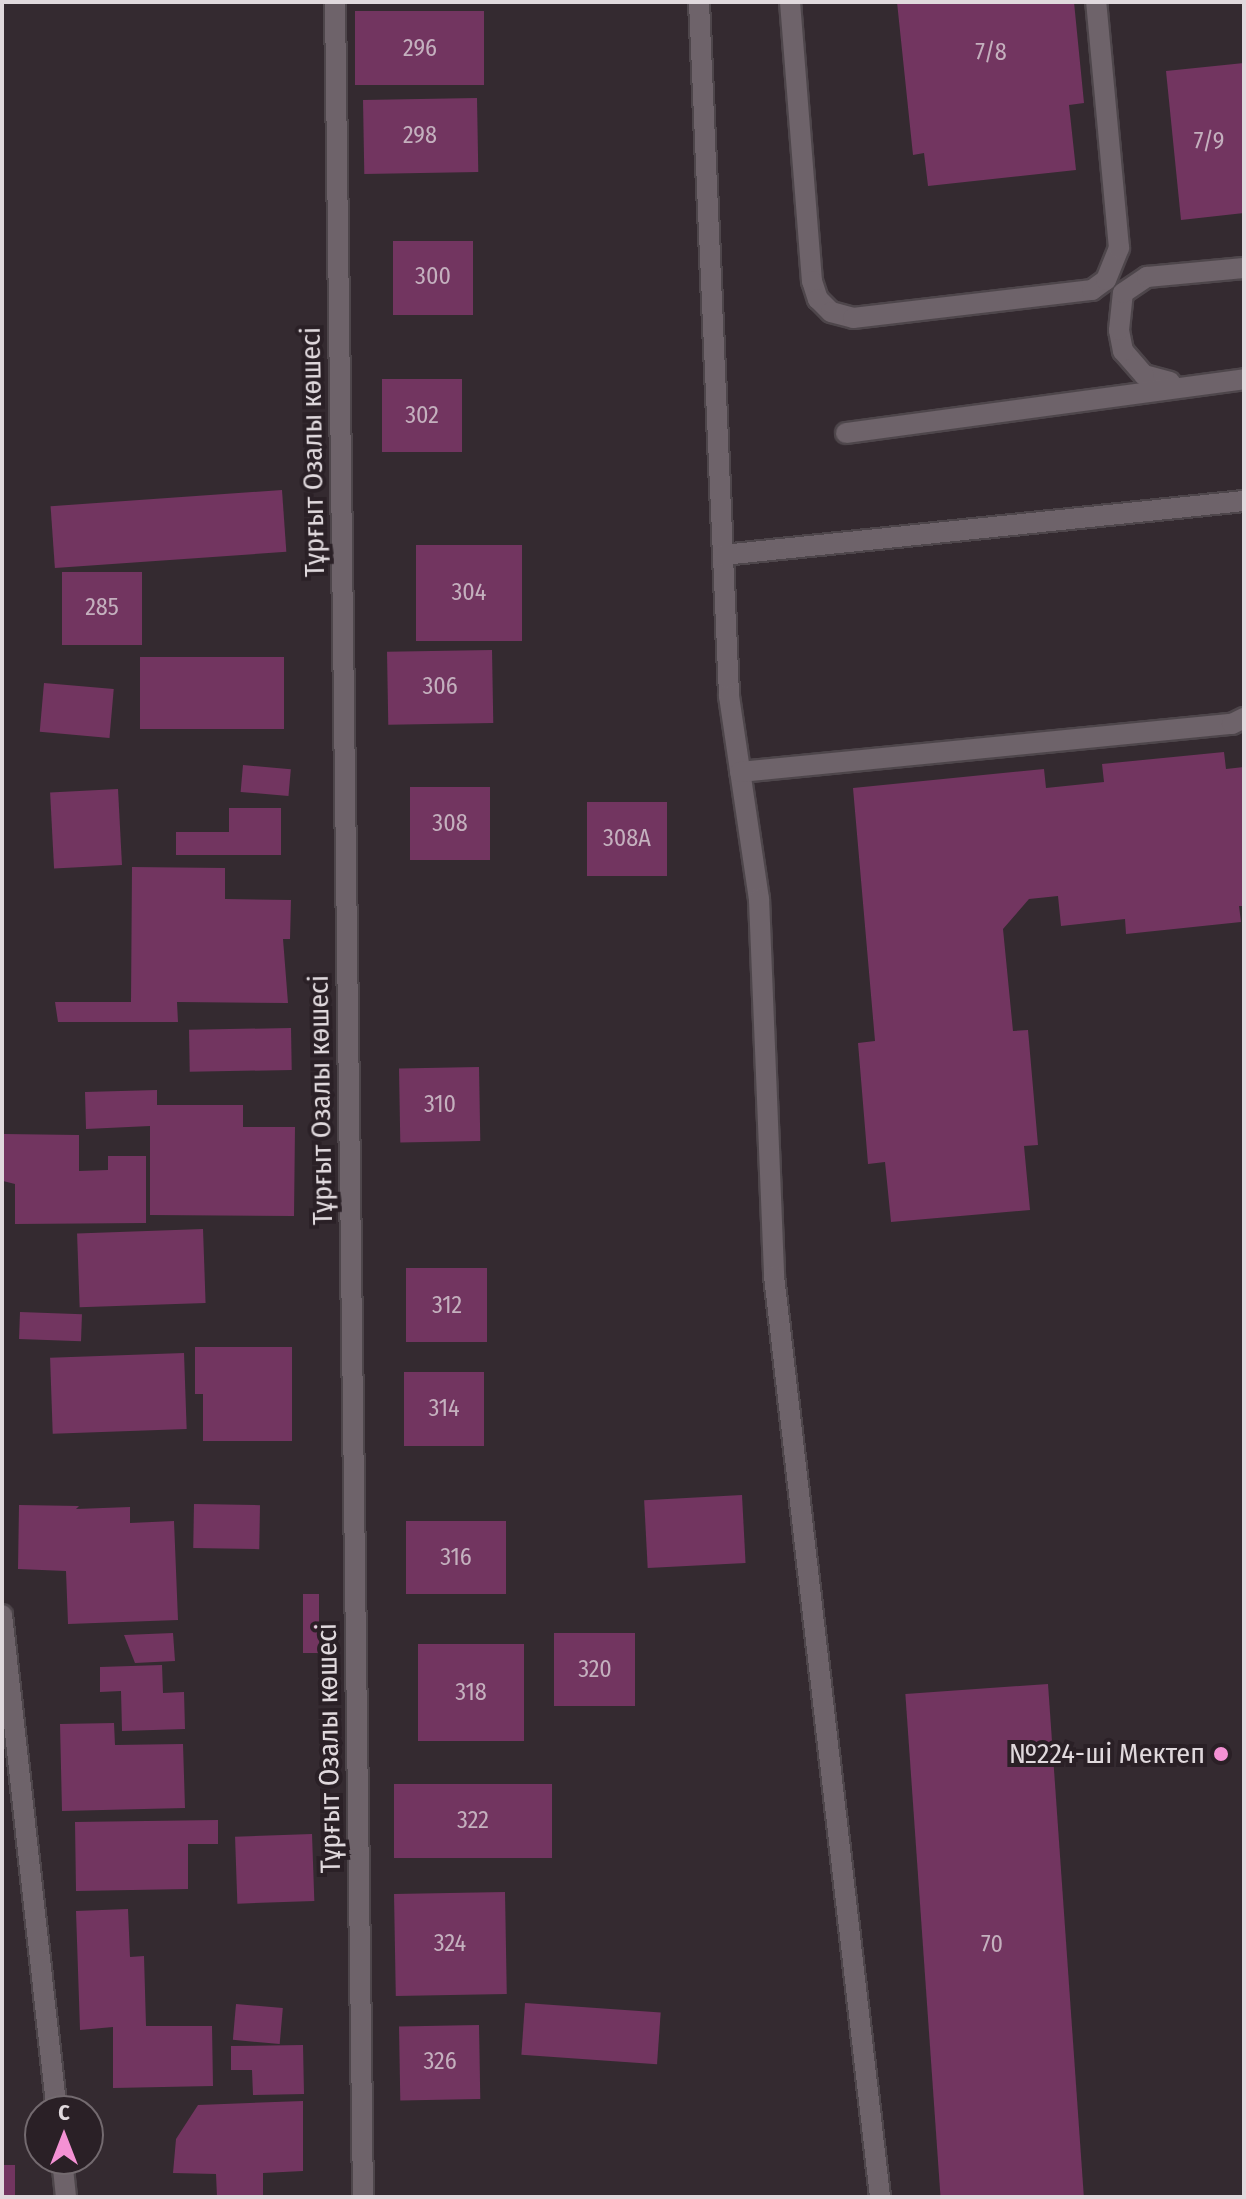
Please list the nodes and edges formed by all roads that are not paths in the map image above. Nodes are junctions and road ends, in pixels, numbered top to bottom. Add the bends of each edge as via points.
1 (335, 2) edge
2 (699, 2) edge
3 (790, 2) edge
4 (1096, 2) edge
5 (1244, 268) edge
6 (1244, 379) edge
7 (1181, 385) junction
8 (846, 433) dead end
9 (1244, 501) edge
10 (723, 555) junction
11 (1244, 718) edge
12 (740, 772) junction
13 (2, 1615) edge
14 (55, 2095) edge
15 (64, 2175) edge
16 (66, 2197) edge
17 (363, 2197) edge
18 (880, 2197) edge

1 - 17 street, Тұрғыт Озалы көшесі
2 - 10 street
3 - 4 street via 812,281 818,299 831,312 853,318 1092,290 1106,280 1119,248
5 - 7 street via 1147,277 1123,293 1123,351 1144,375
6 - 7 street
7 - 8 street
9 - 10 street
10 - 12 street via 729,696
11 - 12 street via 1232,724
12 - 18 street via 759,899 774,1276
13 - 14 street
15 - 16 street

